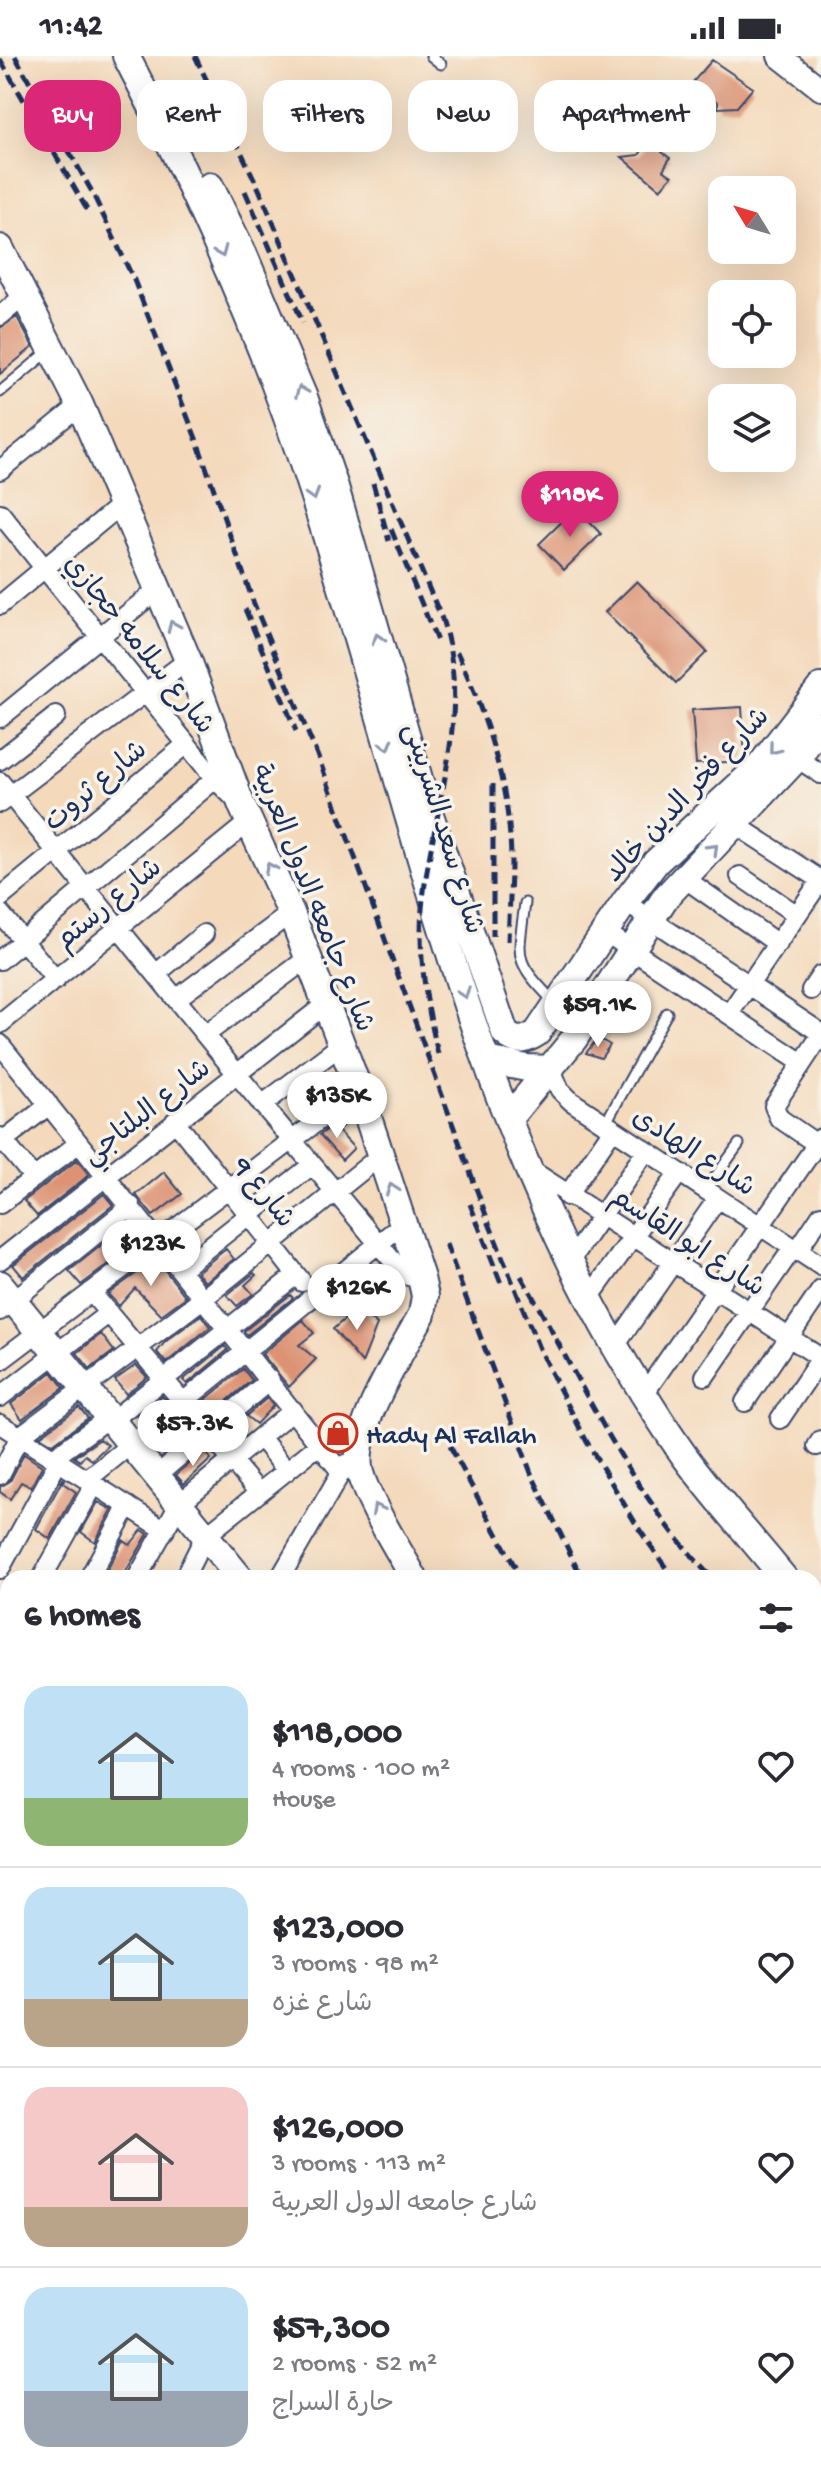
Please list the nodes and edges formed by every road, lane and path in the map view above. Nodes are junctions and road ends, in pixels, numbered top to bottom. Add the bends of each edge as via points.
1 (126, 56) edge
2 (145, 56) edge
3 (431, 56) edge
4 (779, 56) edge
5 (441, 64) dead end
6 (818, 80) edge
7 (0, 248) edge
8 (24, 296) junction
9 (0, 316) edge
10 (51, 349) junction
11 (0, 392) edge
12 (80, 405) junction
13 (0, 470) edge
14 (122, 504) junction
15 (0, 513) edge
16 (45, 568) junction
17 (157, 590) junction
18 (0, 605) edge
19 (100, 636) junction
20 (188, 660) junction
21 (821, 687) edge
22 (145, 692) junction
23 (56, 716) dead end
24 (0, 718) edge
25 (821, 725) edge
26 (187, 744) junction
27 (797, 758) junction
28 (0, 760) edge
29 (821, 774) edge
30 (215, 779) junction
31 (4, 794) edge
32 (245, 814) junction
33 (736, 825) junction
34 (57, 852) junction
35 (740, 876) dead end
36 (684, 878) junction
37 (821, 880) edge
38 (86, 888) junction
39 (0, 898) edge
40 (445, 899) junction
41 (625, 902) junction
42 (525, 903) dead end
43 (0, 913) edge
44 (291, 913) junction
45 (797, 915) junction
46 (650, 919) junction
47 (119, 929) junction
48 (605, 932) junction
49 (204, 934) dead end
50 (23, 941) junction
51 (778, 944) junction
52 (630, 949) junction
53 (308, 958) junction
54 (0, 960) edge
55 (156, 974) junction
56 (56, 980) junction
57 (749, 985) junction
58 (176, 999) junction
59 (326, 1004) junction
60 (556, 1004) junction
61 (667, 1013) dead end
62 (729, 1014) junction
63 (0, 1024) edge
64 (505, 1033) joint
65 (821, 1034) edge
66 (205, 1035) junction
67 (0, 1044) edge
68 (341, 1045) junction
69 (487, 1060) junction
70 (802, 1063) junction
71 (551, 1069) junction
72 (236, 1073) junction
73 (359, 1090) junction
74 (49, 1105) junction
75 (262, 1105) junction
76 (509, 1118) junction
77 (175, 1121) junction
78 (609, 1126) junction
79 (1, 1140) edge
80 (292, 1141) junction
81 (79, 1143) junction
82 (820, 1143) edge
83 (739, 1144) dead end
84 (646, 1151) junction
85 (380, 1156) junction
86 (312, 1165) junction
87 (528, 1168) junction
88 (679, 1173) junction
89 (106, 1176) junction
90 (34, 1178) junction
91 (228, 1189) junction
92 (335, 1192) junction
93 (712, 1194) junction
94 (567, 1196) junction
95 (0, 1204) edge
96 (131, 1206) junction
97 (249, 1215) junction
98 (821, 1215) edge
99 (600, 1217) junction
100 (404, 1223) junction
101 (760, 1226) junction
102 (632, 1237) junction
103 (159, 1242) junction
104 (378, 1243) junction
105 (271, 1244) junction
106 (795, 1249) junction
107 (0, 1260) edge
108 (571, 1260) junction
109 (673, 1263) junction
110 (821, 1266) edge
111 (181, 1269) junction
112 (296, 1275) junction
113 (421, 1278) junction
114 (716, 1290) junction
115 (821, 1290) edge
116 (91, 1292) junction
117 (313, 1296) junction
118 (204, 1298) junction
119 (589, 1298) junction
120 (4, 1299) edge
121 (749, 1312) junction
122 (109, 1313) junction
123 (229, 1328) junction
124 (39, 1332) junction
125 (789, 1337) junction
126 (615, 1346) junction
127 (139, 1349) junction
128 (246, 1350) junction
129 (57, 1354) junction
130 (821, 1358) edge
131 (0, 1361) edge
132 (705, 1376) dead end
133 (164, 1379) junction
134 (270, 1380) junction
135 (83, 1386) junction
136 (644, 1394) junction
137 (0, 1397) edge
138 (183, 1402) junction
139 (745, 1402) dead end
140 (293, 1410) junction
141 (110, 1419) junction
142 (780, 1419) dead end
143 (0, 1424) edge
144 (208, 1432) junction
145 (20, 1436) junction
146 (260, 1437) junction
147 (361, 1437) junction
148 (130, 1444) junction
149 (320, 1444) junction
150 (56, 1460) junction
151 (232, 1460) junction
152 (287, 1471) junction
153 (341, 1472) junction
154 (0, 1475) edge
155 (156, 1476) junction
156 (91, 1482) junction
157 (259, 1493) junction
158 (179, 1504) junction
159 (128, 1506) junction
160 (165, 1530) junction
161 (205, 1536) junction
162 (0, 1569) edge
163 (46, 1570) edge
164 (93, 1570) edge
165 (142, 1570) edge
166 (188, 1570) edge
167 (233, 1570) edge
168 (285, 1570) edge
169 (410, 1570) edge
170 (777, 1570) edge

1 -> 40 main road, شارع سعد الشربينى via 198,201 274,382
40 -> 2 main road, شارع سعد الشربينى via 421,788 305,400 244,255
3 - 5 lane
4 - 6 street
7 - 8 main road, شارع جامعه الدول العربية
8 - 9 street
8 - 10 main road, شارع جامعه الدول العربية
10 - 11 lane
10 - 12 main road, شارع جامعه الدول العربية
12 - 13 street
12 - 14 main road, شارع جامعه الدول العربية
14 - 16 street
14 - 17 main road, شارع جامعه الدول العربية
15 - 16 street, شارع سلامه حجازي
16 - 18 street
16 - 19 street, شارع سلامه حجازي
17 - 19 street
20 -> 17 main road, شارع جامعه الدول العربية
19 - 22 street, شارع سلامه حجازي
19 - 24 street
20 - 22 street
20 - 32 main road, شارع جامعه الدول العربية
21 -> 41 main road, شارع فخر الدين خالد via 760,766 656,862
22 - 26 street, شارع سلامه حجازي
22 - 31 street
23 - 28 street
25 - 27 main road, شارع فخر الدين خالد
26 - 30 street, شارع سلامه حجازي
26 - 34 street, شارع ثروت
27 - 29 street
27 - 33 main road, شارع فخر الدين خالد
30 - 32 street, شارع سلامه حجازي
30 - 38 street
31 - 34 street
44 -> 32 main road, شارع جامعه الدول العربية
32 - 47 street, شارع رستم
36 -> 33 main road, شارع فخر الدين خالد
33 - 37 street
34 - 38 street
34 - 39 street, شارع ثروت
35 - 45 street
36 - 46 main road, شارع فخر الدين خالد
36 - 51 street
37 - 45 street
38 - 47 street
38 - 50 street
40 - 64 main road, شارع سعد الشربينى
40 -> 69 main road, شارع سعد الشربينى
41 - 46 street
41 - 48 main road, شارع فخر الدين خالد
42 - 60 lane via 520,961
43 - 50 street
44 - 53 main road, شارع جامعه الدول العربية
44 - 58 street
45 - 51 street
46 - 52 main road, شارع فخر الدين خالد
46 - 57 street
47 - 55 street
47 - 56 street, شارع رستم
48 - 52 street
48 - 60 main road, شارع فخر الدين خالد
49 - 55 street
50 - 54 street
50 - 56 street
51 - 57 street
52 - 62 street
52 - 71 main road, شارع فخر الدين خالد
53 - 59 main road, شارع جامعه الدول العربية
53 - 66 street
55 - 58 street
56 - 63 street, شارع رستم
57 - 62 street
57 - 65 street
58 - 66 street
59 - 68 main road, شارع جامعه الدول العربية
59 - 72 street, شارع البلتاجي
60 - 64 main road, شارع فخر الدين خالد via 527,1039 518,1041
61 - 78 lane
62 - 70 street
65 - 70 street
66 - 72 street
67 - 74 street
68 - 73 main road, شارع جامعه الدول العربية
68 - 75 street
69 - 71 main road
69 - 76 main road, شارع سعد الشربينى
70 - 82 street via 774,1106 779,1118
71 - 76 main road, شارع فخر الدين خالد
71 - 78 street, شارع الهادى via 560,1090
72 - 75 street
72 - 77 street, شارع البلتاجي
73 - 80 street
73 - 85 main road, شارع جامعه الدول العربية
74 - 79 street
74 - 81 street
75 - 80 street
76 - 87 main road, شارع سعد الشربينى
77 - 89 street, شارع البلتاجي
77 - 91 street, شارع 9
78 - 84 street, شارع الهادى
78 - 94 street
79 - 90 street
80 - 86 street
80 - 91 street
81 - 89 street
81 - 90 street
82 - 101 street
83 - 93 lane
84 - 88 street, شارع الهادى
84 - 99 street
85 - 92 street
100 -> 85 main road, شارع جامعه الدول العربية
86 - 92 street
86 - 97 street
87 - 94 street, شارع ابو القاسم
87 - 108 main road, شارع سعد الشربينى
88 - 93 street, شارع الهادى
88 - 102 street
89 - 96 street
89 - 107 street, شارع البلتاجي
90 - 95 street
91 - 97 street, شارع 9
91 - 103 street
92 - 104 street
92 - 105 street
93 - 101 street, شارع الهادى
93 - 109 street
94 - 99 street, شارع ابو القاسم
96 - 103 street
96 - 120 street
97 - 105 street, شارع 9
97 - 111 street
98 - 106 street
99 - 102 street, شارع ابو القاسم
99 - 108 street
100 - 104 street
100 - 113 main road, شارع جامعه الدول العربية
101 - 106 street, شارع الهادى
101 - 114 street
102 - 109 street, شارع ابو القاسم
102 - 119 street
103 - 111 street
103 - 116 street
104 - 113 street via 402,1272
104 - 117 street
105 - 112 street, شارع 9
105 - 118 street
106 - 110 street, شارع الهادى
106 - 121 street
108 - 119 main road, شارع سعد الشربينى
109 - 114 street, شارع ابو القاسم
109 - 126 street
111 - 118 street
112 - 117 street, شارع 9
112 - 123 street
113 - 147 main road, شارع جامعه الدول العربية via 422,1314
114 - 121 street, شارع ابو القاسم
114 - 136 street
115 - 125 street
116 - 122 street
116 - 124 street
117 - 128 street
118 - 123 street
118 - 127 street
119 - 126 main road, شارع سعد الشربينى
120 - 124 main road
121 - 125 street, شارع ابو القاسم
121 - 132 street
122 - 127 street
122 - 129 street
123 - 128 street
123 - 133 street
124 - 129 main road
124 - 131 street
125 - 130 street, شارع ابو القاسم
125 - 139 street
126 - 136 main road, شارع سعد الشربينى
127 - 133 street
127 - 135 street
128 - 134 street
128 - 138 street
129 - 135 main road
129 - 137 street
130 - 142 street
133 - 138 street
133 - 141 street
134 - 140 street
134 - 144 street
135 - 141 main road
135 - 145 street
136 - 170 main road, شارع سعد الشربينى via 685,1457
138 - 144 street
138 - 148 street
140 - 146 street
140 - 149 street
141 - 148 main road
141 - 150 street
143 - 145 street
144 - 151 street
144 - 155 street
145 - 150 street
145 - 154 street
146 - 151 street
146 - 152 street
147 - 153 street
169 -> 147 main road, شارع جامعه الدول العربية via 360,1472
148 - 155 main road
148 - 156 street
149 - 152 street
149 - 153 street
150 - 156 street
150 - 162 street
151 - 157 street
151 - 158 street
152 - 157 street
153 - 168 street
155 - 158 main road
156 - 159 street
156 - 163 street
157 - 161 street
158 - 160 street
158 - 161 main road
159 - 160 street
159 - 164 street
160 - 165 street
161 - 166 street
161 - 167 main road

